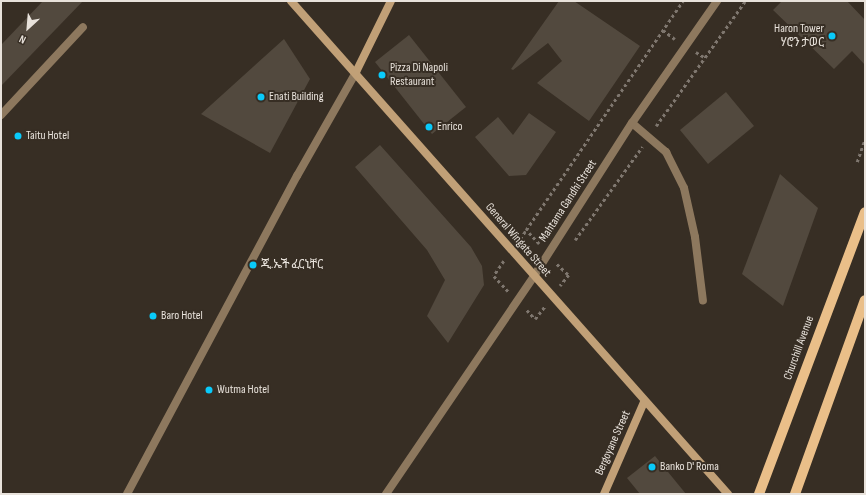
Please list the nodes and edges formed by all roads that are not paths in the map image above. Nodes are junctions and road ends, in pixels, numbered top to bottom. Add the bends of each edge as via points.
1 (291, 1) edge
2 (391, 1) edge
3 (717, 1) edge
4 (83, 27) dead end
5 (356, 72) junction
6 (1, 114) edge
7 (632, 123) junction
8 (865, 212) edge
9 (534, 276) junction
10 (865, 300) edge
11 (703, 301) dead end
12 (644, 402) junction
13 (127, 494) edge
14 (386, 494) edge
15 (604, 494) edge
16 (728, 494) edge
17 (759, 494) edge
18 (795, 494) edge

1 - 5 main road, General Wingate Street
2 - 5 main road
3 - 7 street, Mahtama Gandhi Street
4 - 6 street
5 - 9 main road, General Wingate Street
5 - 13 street via 297,176
7 - 9 street, Mahtama Gandhi Street
7 - 11 street via 666,152 684,188 695,237
8 - 17 main road, Churchill Avenue
9 - 12 main road, General Wingate Street
9 - 14 street, Mahtama Gandhi Street
10 - 18 main road
12 - 15 main road, Bergoyane Street
12 - 16 main road, General Wingate Street

